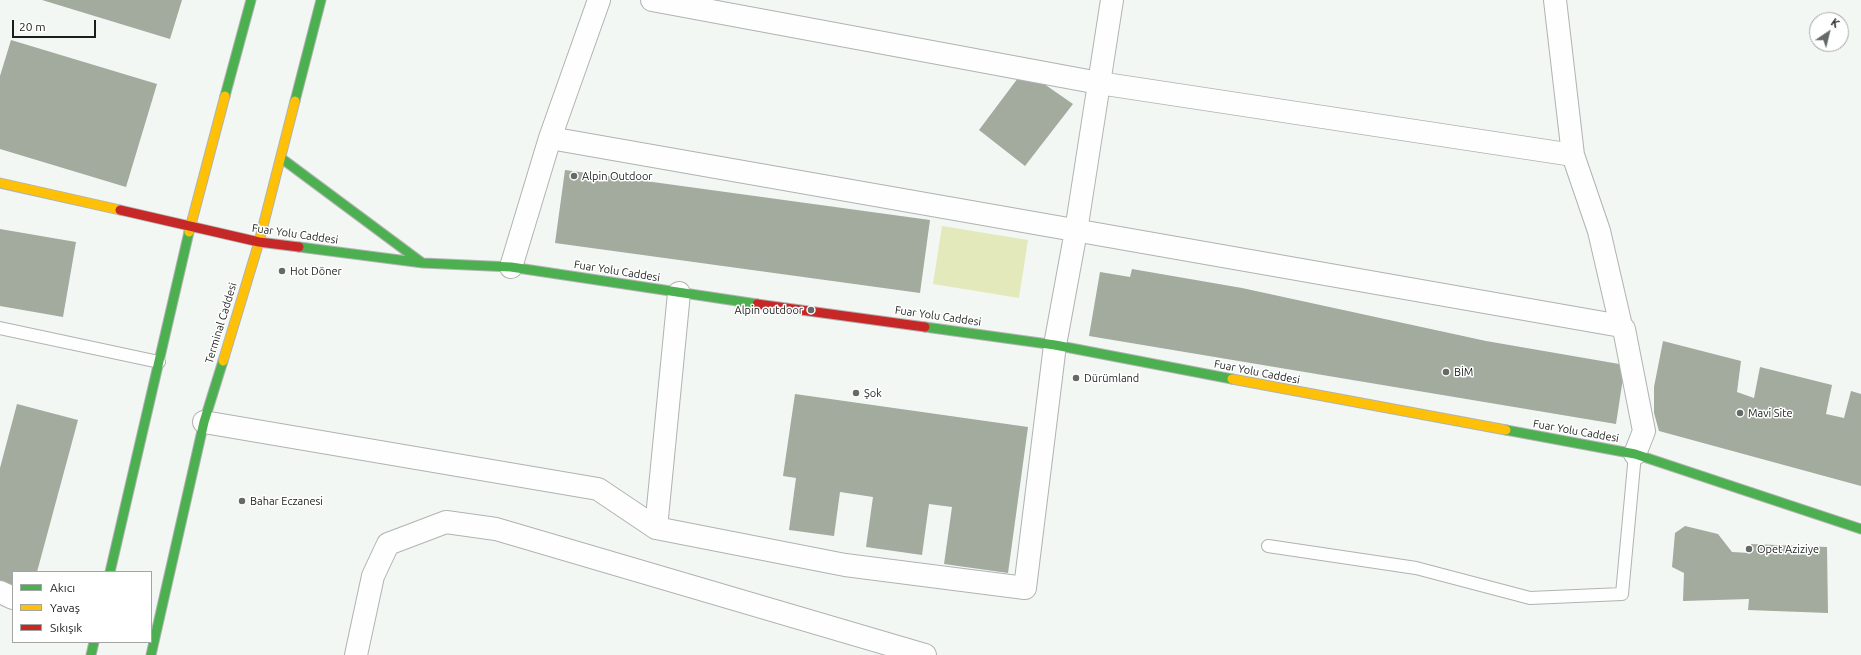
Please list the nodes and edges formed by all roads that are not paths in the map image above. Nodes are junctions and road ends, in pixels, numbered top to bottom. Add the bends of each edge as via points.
1 (250, 0) edge
2 (321, 0) edge
3 (599, 0) edge
4 (652, 0) edge
5 (1112, 0) edge
6 (1555, 0) edge
7 (1099, 83) junction
8 (550, 138) junction
9 (1573, 154) junction
10 (281, 158) junction
11 (0, 183) edge
12 (190, 227) junction
13 (1076, 231) junction
14 (258, 242) junction
15 (423, 263) junction
16 (511, 267) junction
17 (679, 293) junction
18 (1621, 326) junction
19 (0, 328) edge
20 (1056, 345) junction
21 (158, 362) junction
22 (204, 422) junction
23 (1635, 454) junction
24 (656, 528) junction
25 (1861, 529) edge
26 (1268, 546) dead end
27 (110, 571) edge
28 (0, 592) edge
29 (12, 598) edge
30 (94, 643) edge
31 (91, 655) edge
32 (151, 655) edge
33 (356, 655) edge
34 (924, 655) edge

1 - 12 main road
2 - 10 main road, Terminal Caddesi
3 - 8 street
4 - 7 street
5 - 7 street
6 - 9 street
7 - 9 street
7 - 13 street
8 - 13 street
8 - 16 street
9 - 18 street via 1599,231
10 - 14 main road, Terminal Caddesi
10 - 15 main road
11 - 12 main road, Fuar Yolu Caddesi
12 - 14 main road, Fuar Yolu Caddesi
12 - 21 main road
13 - 18 street
13 - 20 street
14 - 15 main road, Fuar Yolu Caddesi
14 - 22 main road, Terminal Caddesi
15 - 16 main road, Fuar Yolu Caddesi
16 - 17 main road, Fuar Yolu Caddesi
17 - 20 main road, Fuar Yolu Caddesi
17 - 24 street
18 - 23 street via 1626,336 1644,431
19 - 21 lane
20 - 23 main road, Fuar Yolu Caddesi
20 - 24 street via 1025,588 845,565
21 - 27 main road
22 - 24 street via 598,489
22 - 32 main road, Terminal Caddesi
23 - 25 main road, Fuar Yolu Caddesi
23 - 26 lane via 1622,594 1530,598 1416,568
28 - 29 street
30 - 31 main road
33 - 34 street via 373,576 388,544 446,522 496,529

